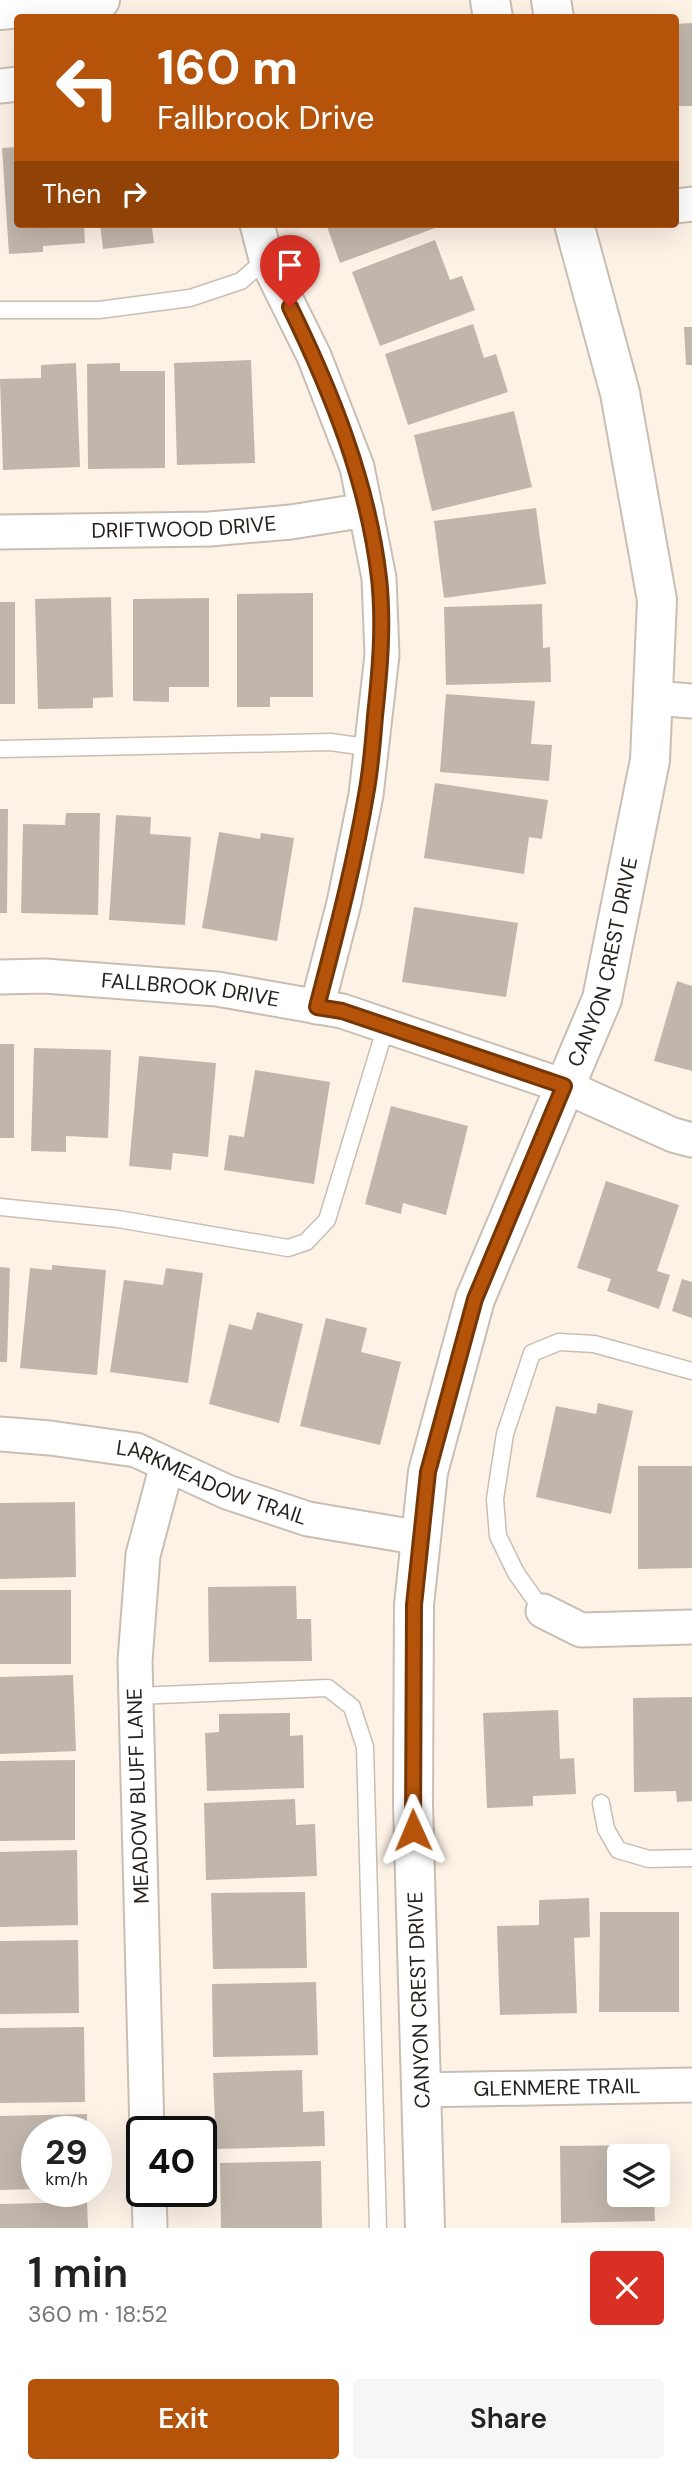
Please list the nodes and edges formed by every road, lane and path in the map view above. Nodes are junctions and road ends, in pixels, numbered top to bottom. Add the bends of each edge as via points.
1 (100, 0) edge
2 (0, 10) edge
3 (258, 228) edge
4 (575, 228) edge
5 (266, 259) junction
6 (0, 310) edge
7 (366, 510) junction
8 (0, 531) edge
9 (653, 698) junction
10 (692, 701) edge
11 (372, 748) junction
12 (0, 749) edge
13 (0, 977) edge
14 (317, 1007) junction
15 (386, 1026) junction
16 (564, 1086) junction
17 (692, 1140) edge
18 (0, 1208) edge
19 (692, 1371) edge
20 (0, 1434) edge
21 (167, 1465) junction
22 (421, 1538) junction
23 (543, 1611) joint
24 (692, 1628) edge
25 (136, 1696) junction
26 (601, 1803) dead end
27 (692, 1858) edge
28 (692, 2085) edge
29 (421, 2090) junction
30 (147, 2116) edge
31 (149, 2207) edge
32 (150, 2228) edge
33 (378, 2228) edge
34 (425, 2228) edge

1 - 2 street
3 - 5 street
4 - 9 street, CANYON CREST DRIVE via 620,393 657,600
5 - 6 lane via 241,281 190,298 99,310
5 - 7 street via 314,356 357,467
7 - 8 street, DRIFTWOOD DRIVE via 292,523 210,529
7 - 11 street via 379,578 382,655
9 - 10 street
9 - 16 street, CANYON CREST DRIVE via 650,760 602,999
11 - 12 lane via 331,742
11 - 14 street via 344,903
13 - 14 street, FALLBROOK DRIVE via 217,989
14 - 15 street, FALLBROOK DRIVE
15 - 16 street, FALLBROOK DRIVE
15 - 18 lane via 327,1220 306,1242 288,1248 118,1219
16 - 17 street, FALLBROOK DRIVE
16 - 22 street, CANYON CREST DRIVE via 475,1299 428,1472
19 - 23 lane via 594,1344 559,1342 532,1353 505,1434 495,1499 498,1536 516,1573
20 - 21 street, LARKMEADOW TRAIL via 136,1450
21 - 22 street, LARKMEADOW TRAIL via 227,1492 308,1519
21 - 25 street, MEADOW BLUFF LANE via 143,1555
22 - 29 street, CANYON CREST DRIVE via 414,1605 413,1804
23 - 24 street via 581,1630
25 - 30 street, MEADOW BLUFF LANE
25 - 33 lane via 328,1688 352,1707 365,1747
26 - 27 lane via 606,1829 618,1850 649,1859
28 - 29 street, GLENMERE TRAIL
29 - 34 street, CANYON CREST DRIVE
31 - 32 street

